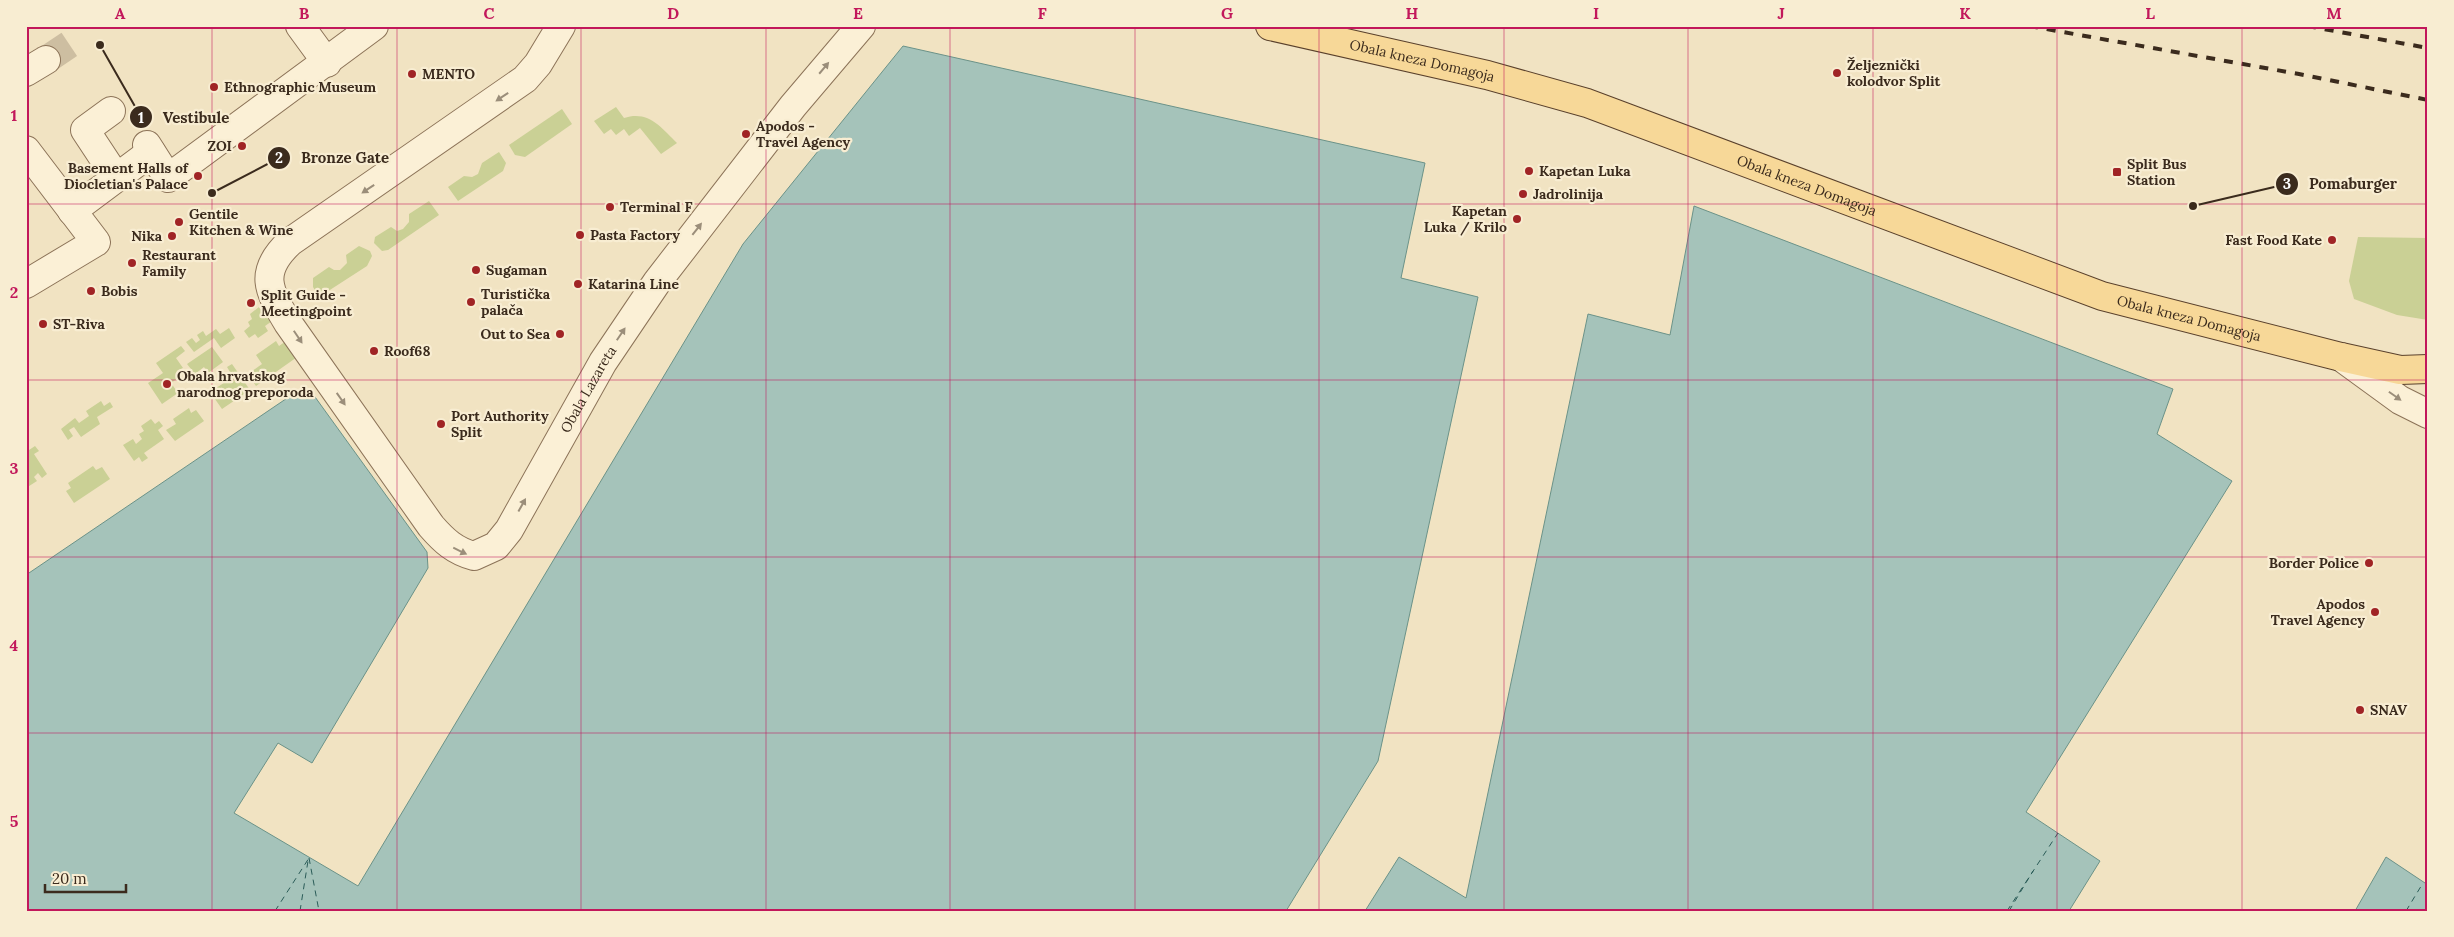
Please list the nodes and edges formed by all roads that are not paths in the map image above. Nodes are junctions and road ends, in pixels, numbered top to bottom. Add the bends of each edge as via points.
1 (300, 26) edge
2 (374, 26) edge
3 (561, 26) edge
4 (861, 26) edge
5 (1270, 26) edge
6 (327, 63) junction
7 (111, 111) dead end
8 (26, 150) edge
9 (116, 177) junction
10 (72, 211) junction
11 (26, 284) edge
12 (2341, 357) junction
13 (2428, 369) edge
14 (2400, 370) junction
15 (2428, 384) edge
16 (2428, 414) edge

1 - 6 street
2 - 6 street
3 -> 4 street, Obala Lazareta via 538,64 515,88 290,242 274,262 268,278 272,296 310,355 431,526 459,552 474,556 496,546 509,530 603,362 658,282 793,106
5 - 12 main road, Obala kneza Domagoja via 1487,75 1587,103 2102,296
6 - 9 street via 168,178 149,148
7 - 9 street via 85,130
8 - 10 street
9 - 10 street
10 - 11 street via 96,242
12 - 14 main road, Obala kneza Domagoja
12 -> 16 street, Obala kneza Domagoja via 2400,400
13 - 14 main road, Obala kneza Domagoja
14 - 15 main road, Obala kneza Domagoja

